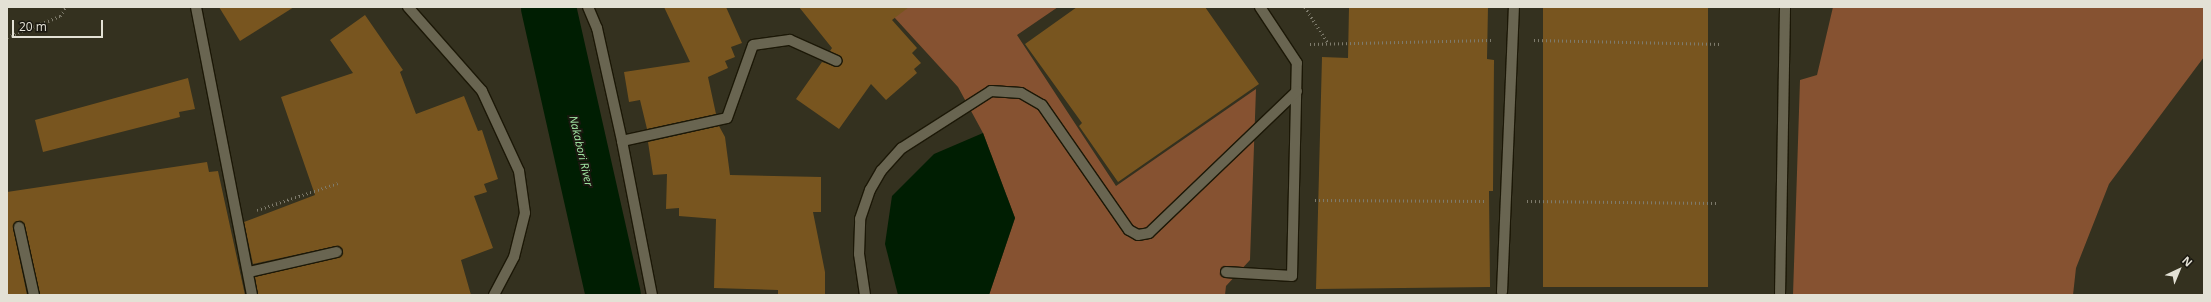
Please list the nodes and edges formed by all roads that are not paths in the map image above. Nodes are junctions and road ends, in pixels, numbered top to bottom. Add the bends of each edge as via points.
1 (196, 7) edge
2 (408, 7) edge
3 (588, 7) edge
4 (1260, 7) edge
5 (1514, 7) edge
6 (1785, 7) edge
7 (837, 61) dead end
8 (1297, 91) junction
9 (622, 141) junction
10 (19, 227) dead end
11 (337, 252) dead end
12 (249, 272) junction
13 (1226, 272) dead end
14 (1502, 292) dead end
15 (34, 295) edge
16 (252, 295) edge
17 (494, 295) edge
18 (652, 295) edge
19 (865, 295) edge
20 (1780, 295) edge

1 - 12 street
2 - 17 street via 482,91 519,171 525,213 514,257
3 - 9 street via 597,28
4 - 8 street via 1297,63
5 - 14 street
6 - 20 street
7 - 9 street via 790,40 753,45 727,118
8 - 13 street via 1292,276
8 - 19 street via 1149,233 1138,235 1128,230 1042,105 1021,93 991,91 902,148 881,171 870,190 860,219 859,254
9 - 18 street
10 - 15 street
11 - 12 street
12 - 16 street

